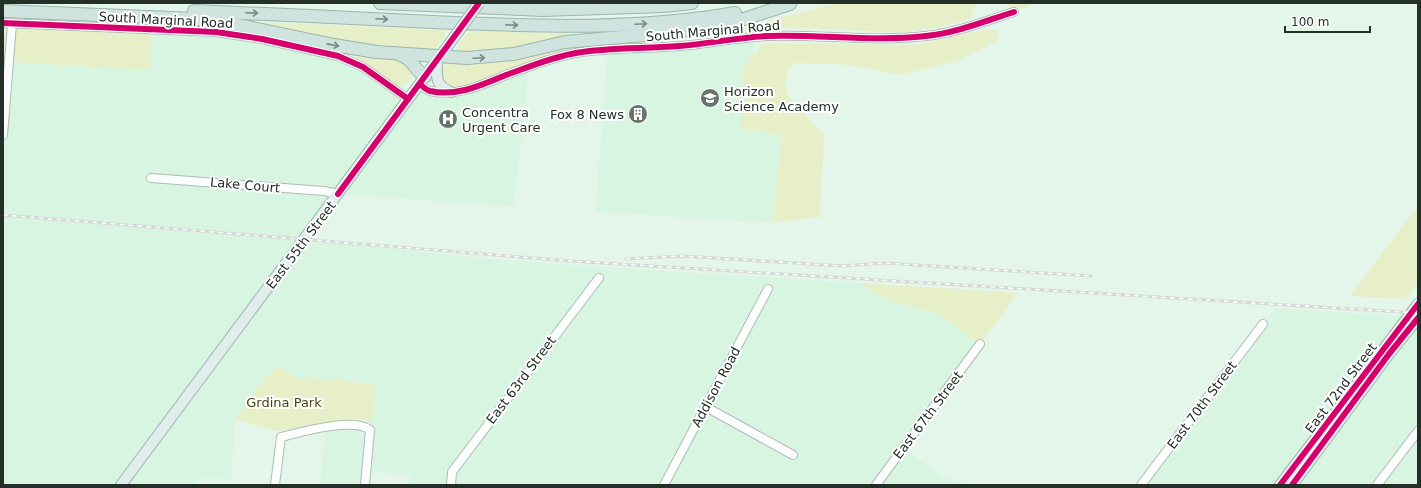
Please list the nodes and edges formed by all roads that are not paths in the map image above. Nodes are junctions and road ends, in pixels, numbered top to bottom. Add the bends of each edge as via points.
1 (3, 3) edge
2 (380, 3) edge
3 (479, 3) edge
4 (606, 3) edge
5 (692, 3) edge
6 (792, 3) edge
7 (569, 8) junction
8 (3, 11) edge
9 (1014, 12) dead end
10 (3, 24) edge
11 (12, 24) junction
12 (399, 55) junction
13 (439, 58) junction
14 (422, 81) junction
15 (451, 92) junction
16 (408, 99) junction
17 (3, 135) edge
18 (151, 178) dead end
19 (338, 194) junction
20 (599, 278) dead end
21 (768, 288) dead end
22 (1418, 304) edge
23 (1418, 318) edge
24 (1263, 324) dead end
25 (980, 344) dead end
26 (706, 407) junction
27 (1418, 431) edge
28 (793, 455) dead end
29 (1285, 484) edge
30 (121, 485) edge
31 (275, 485) edge
32 (365, 485) edge
33 (451, 485) edge
34 (664, 485) edge
35 (876, 485) edge
36 (1141, 485) edge
37 (1377, 485) edge

1 -> 6 highway via 505,25 592,26 699,19
2 - 7 highway
3 - 13 main road, East 55th Street, bridge
4 - 7 highway
5 - 7 highway
13 -> 6 highway via 514,54 565,42 667,33 744,19
8 -> 12 highway via 209,20 348,48
9 - 15 street, South Marginal Road via 954,31 927,36 869,39 766,36 679,46 575,53 546,61 472,89
10 - 11 street, South Marginal Road
11 - 16 street, South Marginal Road via 243,35 321,51 346,59 367,69
11 - 17 street
12 - 13 highway
12 - 14 highway via 411,61
13 - 14 main road, East 55th Street
13 - 15 main road via 439,84
14 - 15 street, South Marginal Road via 428,91
14 - 16 main road, East 55th Street
16 - 19 main road, East 55th Street
18 - 19 street, Lake Court
19 - 30 main road, East 55th Street
20 - 33 street, East 63rd Street via 452,472
21 - 26 street, Addison Road
22 - 29 main road, East 72nd Street
23 - 29 main road, East 72nd Street
24 - 36 street, East 70th Street
25 - 35 street, East 67th Street
26 - 28 street
26 - 34 street, Addison Road
27 - 37 street
31 - 32 street via 281,437 337,425 364,427 371,431

